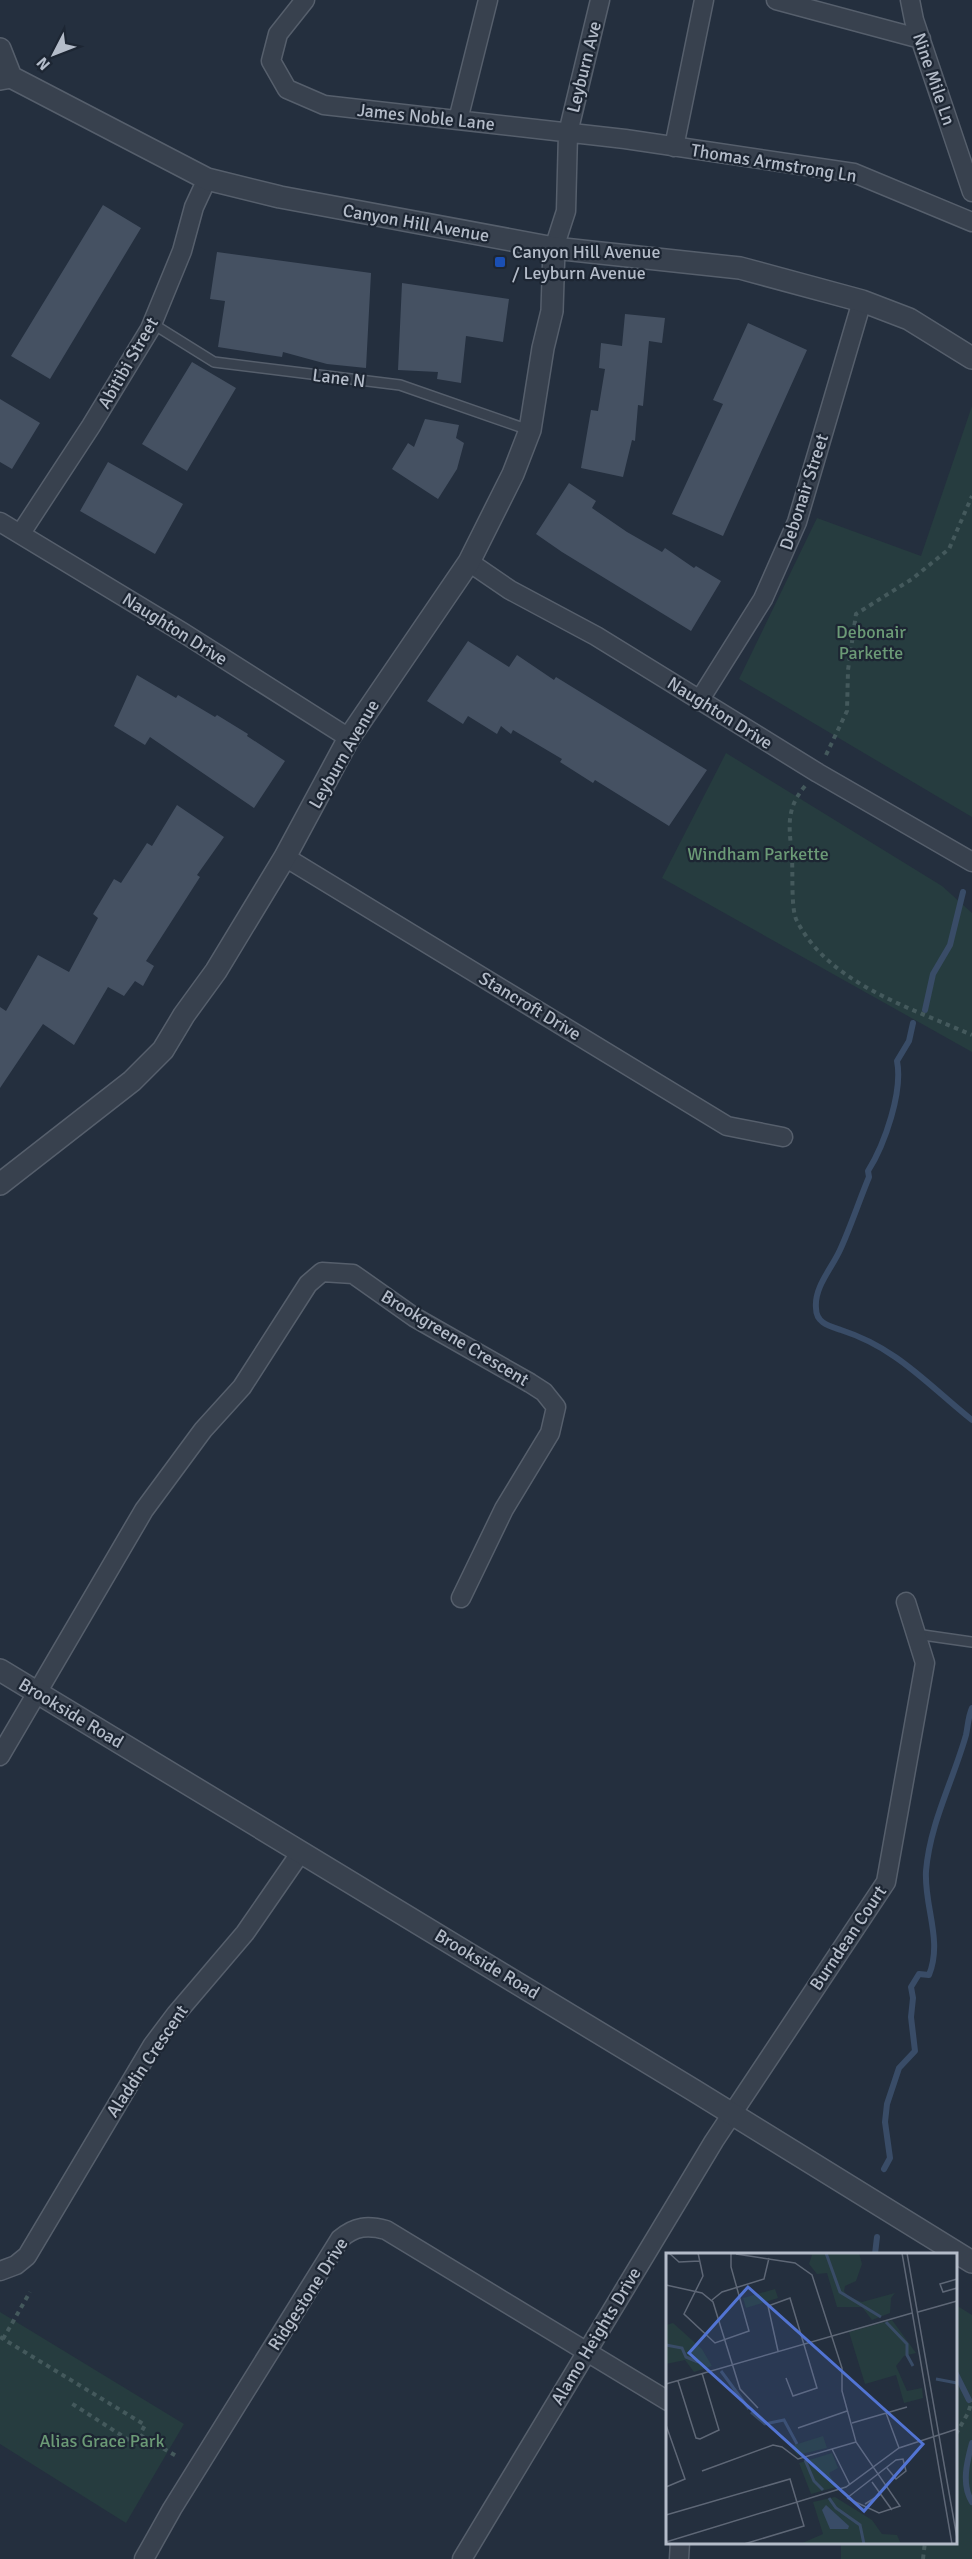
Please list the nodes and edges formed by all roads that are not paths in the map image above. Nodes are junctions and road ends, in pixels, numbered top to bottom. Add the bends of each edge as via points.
1 (305, 0) edge
2 (488, 0) edge
3 (600, 0) edge
4 (704, 0) edge
5 (776, 0) edge
6 (910, 0) edge
7 (921, 39) junction
8 (0, 49) edge
9 (6, 78) edge
10 (458, 120) junction
11 (568, 133) junction
12 (674, 147) junction
13 (207, 179) junction
14 (972, 192) edge
15 (972, 222) edge
16 (554, 248) junction
17 (862, 301) junction
18 (153, 324) junction
19 (972, 358) edge
20 (530, 430) junction
21 (0, 522) edge
22 (21, 533) junction
23 (469, 562) junction
24 (699, 701) junction
25 (349, 738) junction
26 (285, 857) junction
27 (972, 862) edge
28 (783, 1137) dead end
29 (0, 1184) edge
30 (461, 1598) dead end
31 (906, 1602) dead end
32 (916, 1634) junction
33 (972, 1642) edge
34 (0, 1670) edge
35 (38, 1694) junction
36 (0, 1756) edge
37 (301, 1852) junction
38 (732, 2113) junction
39 (972, 2262) edge
40 (0, 2271) edge
41 (586, 2352) junction
42 (666, 2400) edge
43 (144, 2559) edge
44 (462, 2559) edge

1 - 10 street, James Noble Lane via 278,34 271,61 287,89 324,105
2 - 10 street
3 - 11 street, Leyburn Ave
4 - 12 street
5 - 7 street
6 - 7 street, Nine Mile Ln
7 - 14 street, Nine Mile Ln
8 - 9 street, Canyon Hill Avenue
9 - 13 street, Canyon Hill Avenue
10 - 11 street, James Noble Lane
11 - 12 street, Thomas Armstrong Ln
11 - 16 street, Leyburn Ave via 566,211
12 - 15 street, Thomas Armstrong Ln via 854,173
13 - 16 street, Canyon Hill Avenue via 280,197
13 - 18 street, Abitibi Street
16 - 17 street, Canyon Hill Avenue via 740,268
16 - 20 street, Leyburn Avenue via 552,311
17 - 19 street, Canyon Hill Avenue via 909,320
17 - 24 street, Debonair Street via 797,522 763,599
18 - 20 lane, Lane N via 214,362 400,385
18 - 22 street, Abitibi Street
20 - 23 street, Leyburn Avenue via 513,474
21 - 22 street, Naughton Drive
22 - 25 street, Naughton Drive
23 - 24 street, Naughton Drive
23 - 25 street, Leyburn Avenue
24 - 27 street, Naughton Drive
25 - 26 street, Leyburn Avenue
26 - 28 street, Stancroft Drive via 727,1126
26 - 29 street, Leyburn Avenue via 163,1050 132,1081
30 - 35 street, Brookgreene Crescent via 504,1509 550,1433 556,1407 544,1392 414,1317 353,1274 322,1272 308,1284 242,1387 203,1430 144,1510
31 - 32 street, Burndean Court
32 - 33 lane
32 - 38 street, Burndean Court via 925,1663 886,1882
34 - 35 street, Brookside Road
35 - 36 street
35 - 37 street, Brookside Road
37 - 38 street, Brookside Road
37 - 40 street, Aladdin Crescent via 245,1933 152,2046 27,2256
38 - 39 street, Brookside Road
38 - 41 street, Alamo Heights Drive
41 - 42 street
41 - 43 street, Ridgestone Drive via 386,2230 373,2226 350,2230 340,2239
41 - 44 street, Alamo Heights Drive

